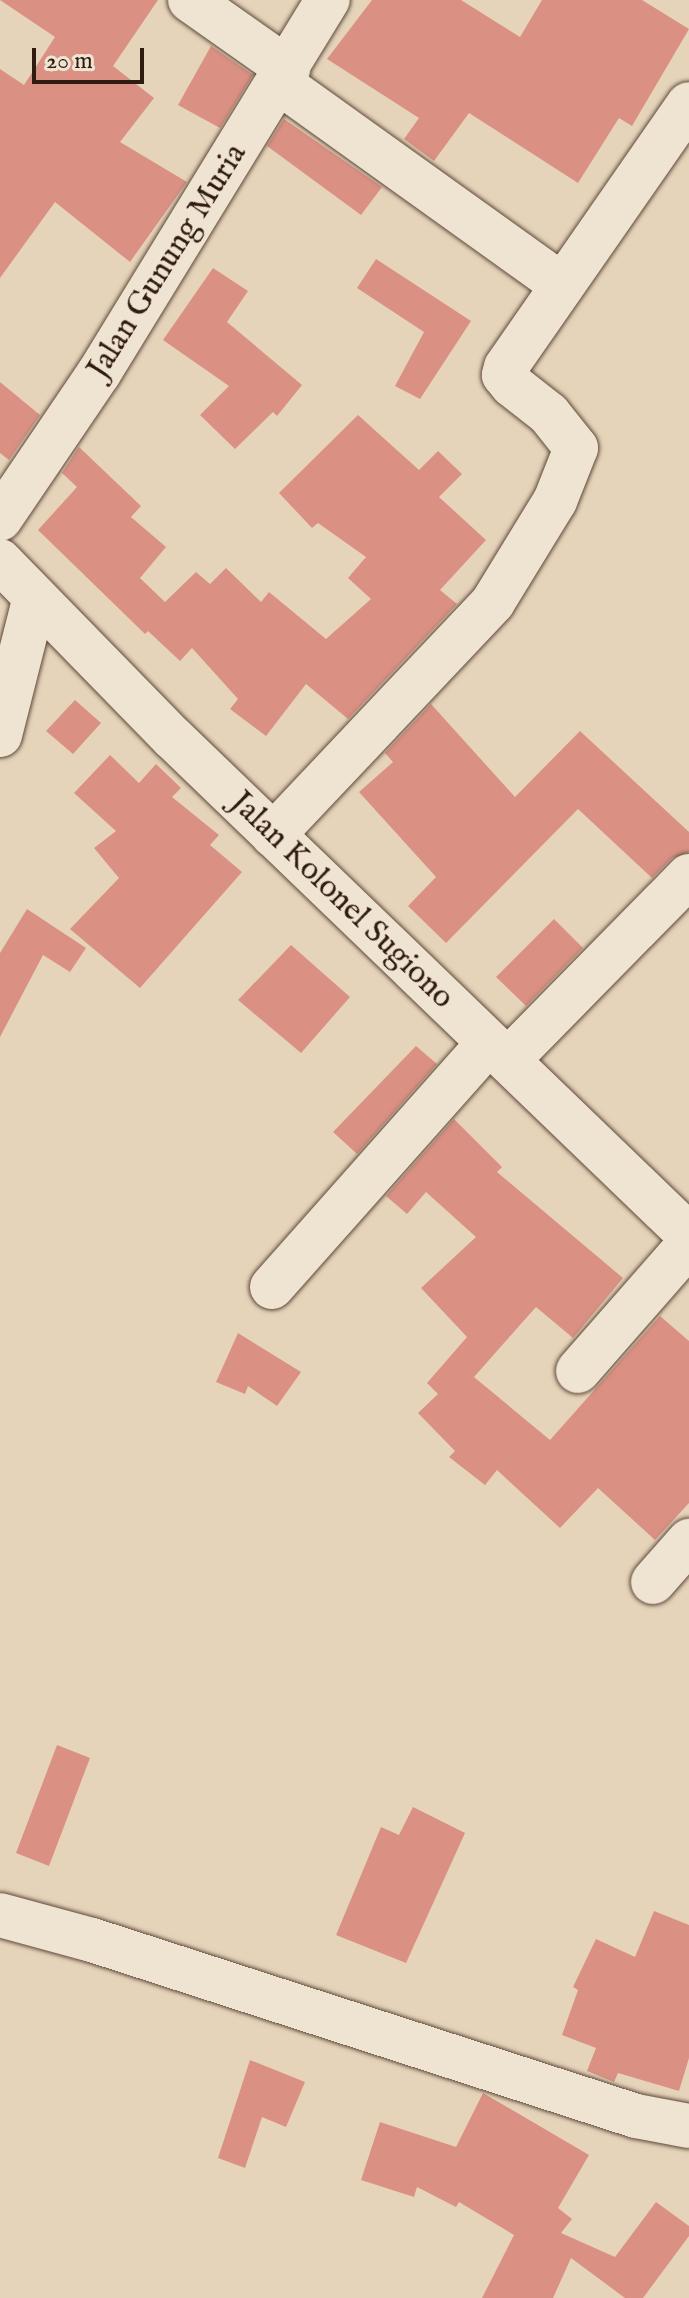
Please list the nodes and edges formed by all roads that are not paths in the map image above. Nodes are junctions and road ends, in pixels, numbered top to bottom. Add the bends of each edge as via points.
1 (190, 0) edge
2 (328, 0) edge
3 (284, 76) junction
4 (689, 104) edge
5 (562, 285) junction
6 (0, 519) edge
7 (0, 561) edge
8 (34, 601) junction
9 (0, 735) edge
10 (273, 835) junction
11 (689, 876) edge
12 (498, 1052) junction
13 (689, 1235) edge
14 (689, 1244) edge
15 (272, 1287) dead end
16 (578, 1371) dead end
17 (689, 1541) edge
18 (653, 1582) dead end
19 (0, 1915) edge
20 (689, 2126) edge

1 - 3 street
2 - 3 street, Jalan Gunung Muria
3 - 5 street
3 - 6 street, Jalan Gunung Muria via 99,373
4 - 5 street
5 - 10 street via 504,375 568,433 576,448 555,501 493,602
7 - 8 street, Jalan Kolonel Sugiono
8 - 9 street
8 - 10 street, Jalan Kolonel Sugiono
10 - 12 street, Jalan Kolonel Sugiono
11 - 12 street
12 - 13 street, Jalan Kolonel Sugiono
12 - 15 street
14 - 16 street
17 - 18 street
19 - 20 street via 107,1944 636,2116

